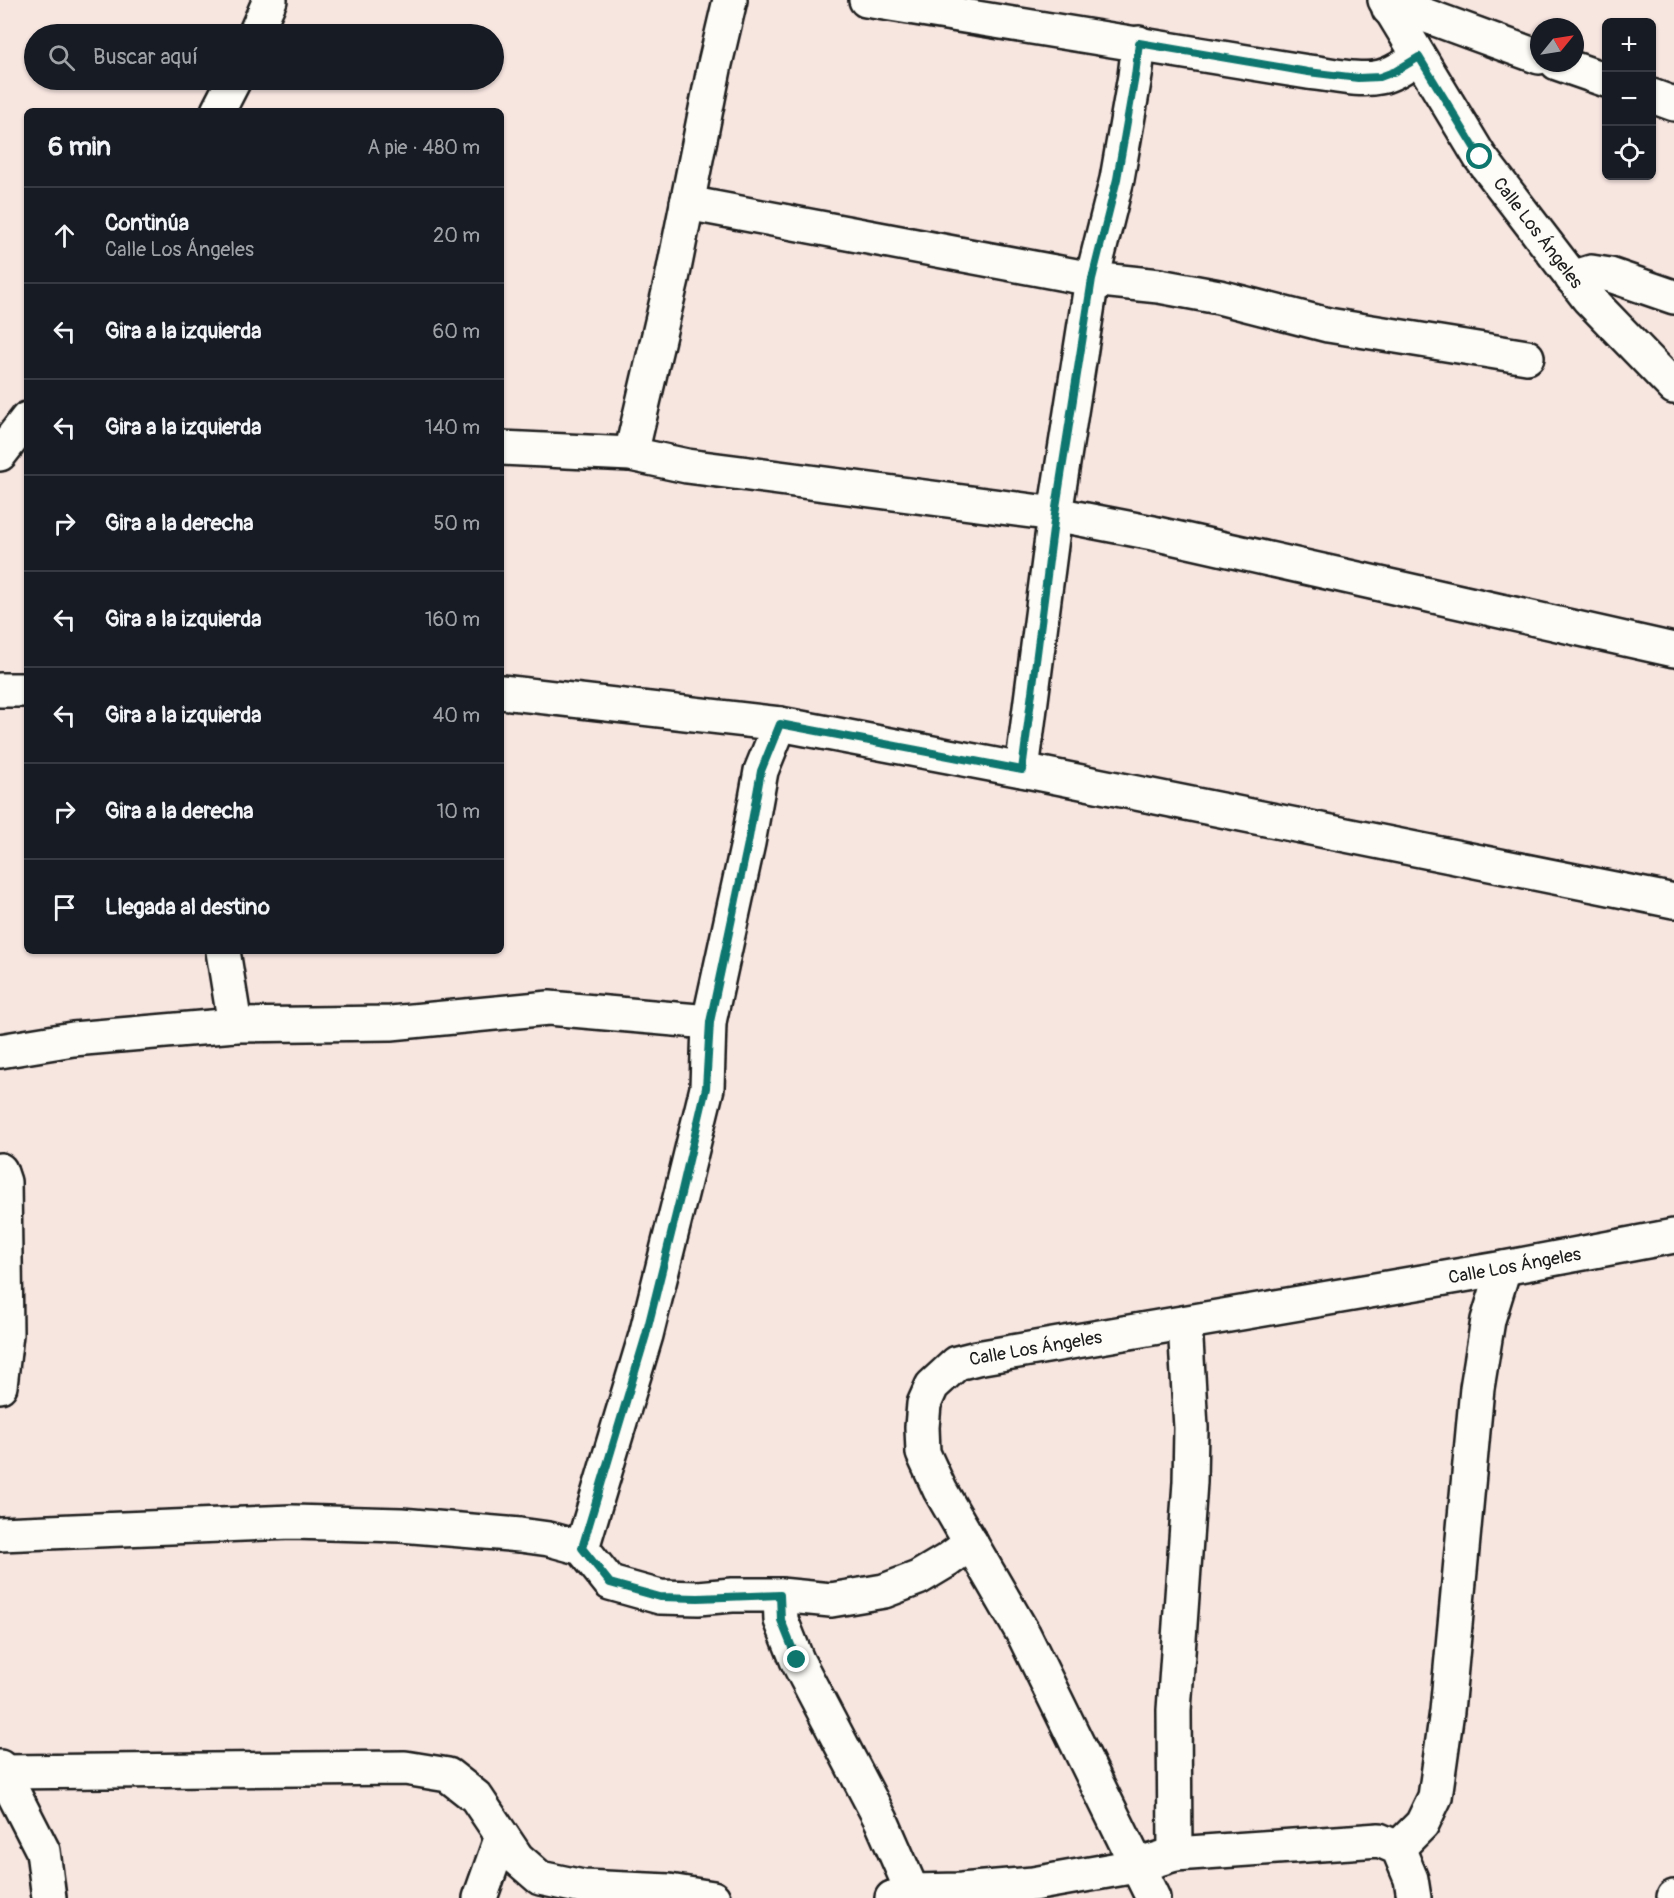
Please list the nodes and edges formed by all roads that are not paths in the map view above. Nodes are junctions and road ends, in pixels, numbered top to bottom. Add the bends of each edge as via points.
1 (270, 0) edge
2 (730, 0) edge
3 (866, 0) edge
4 (1387, 4) edge
5 (259, 24) edge
6 (1139, 43) junction
7 (1530, 54) edge
8 (1419, 57) junction
9 (1583, 72) edge
10 (1602, 79) edge
11 (229, 90) edge
12 (1656, 97) edge
13 (1674, 104) edge
14 (220, 108) edge
15 (687, 203) junction
16 (1572, 278) junction
17 (1092, 279) junction
18 (1674, 297) edge
19 (1527, 357) dead end
20 (1674, 387) edge
21 (24, 423) edge
22 (504, 448) edge
23 (0, 454) edge
24 (631, 454) junction
25 (1055, 514) junction
26 (1674, 650) edge
27 (0, 690) edge
28 (24, 690) edge
29 (504, 692) edge
30 (780, 724) junction
31 (1022, 770) junction
32 (1674, 901) edge
33 (224, 954) edge
34 (710, 1022) junction
35 (235, 1025) junction
36 (0, 1051) edge
37 (0, 1170) edge
38 (1674, 1236) edge
39 (1504, 1268) junction
40 (1185, 1323) junction
41 (0, 1386) edge
42 (0, 1534) edge
43 (971, 1543) junction
44 (582, 1548) junction
45 (780, 1595) junction
46 (1, 1770) edge
47 (502, 1836) junction
48 (1398, 1848) junction
49 (1175, 1854) junction
50 (1136, 1866) junction
51 (668, 1894) edge
52 (902, 1894) edge
53 (49, 1898) edge
54 (480, 1898) edge
55 (713, 1898) edge
56 (1153, 1898) edge
57 (1414, 1898) edge

1 - 5 street
2 - 15 street
3 - 6 street
4 - 7 street
4 - 8 street, Calle Los Ángeles
6 - 8 street via 1358,78 1380,77
6 - 17 street via 1117,179
8 - 16 street, Calle Los Ángeles via 1480,157
9 - 10 street
11 - 14 street
12 - 13 street
15 - 17 street
15 - 24 street
16 - 18 street via 1591,272 1610,275
16 - 20 street, Calle Los Ángeles
17 - 19 street via 1159,286 1328,325
17 - 25 street
21 - 23 street
22 - 24 street
24 - 25 street via 687,466
25 - 26 street
25 - 31 street
27 - 28 street
29 - 30 street
30 - 31 street
30 - 34 street via 761,771
31 - 32 street
33 - 35 street
34 - 35 street via 549,1008 391,1023
34 - 44 street via 706,1088 682,1190 646,1335
35 - 36 street via 73,1039
37 - 41 street via 4,1182 6,1334
38 - 39 street, Calle Los Ángeles
39 - 40 street, Calle Los Ángeles
39 - 48 street via 1488,1320 1477,1388 1447,1711 1435,1797 1422,1824
40 - 43 street, Calle Los Ángeles via 977,1358 957,1363 937,1380 924,1404 923,1453
40 - 49 street via 1190,1482 1174,1710
42 - 44 street via 292,1522 402,1525 520,1535
43 - 45 street via 918,1578 884,1592 831,1600
43 - 50 street, Calle Los Ángeles via 1024,1635
44 - 45 street via 610,1583 660,1597
45 - 52 street via 781,1620 797,1660 880,1820
46 - 47 street via 405,1768 448,1775 476,1797
46 - 53 street via 43,1851
47 - 51 street via 540,1878 583,1887
47 - 54 street
48 - 49 street via 1379,1840
48 - 57 street
49 - 50 street
50 - 52 street via 1033,1884
50 - 56 street, Calle Los Ángeles
51 - 55 street

